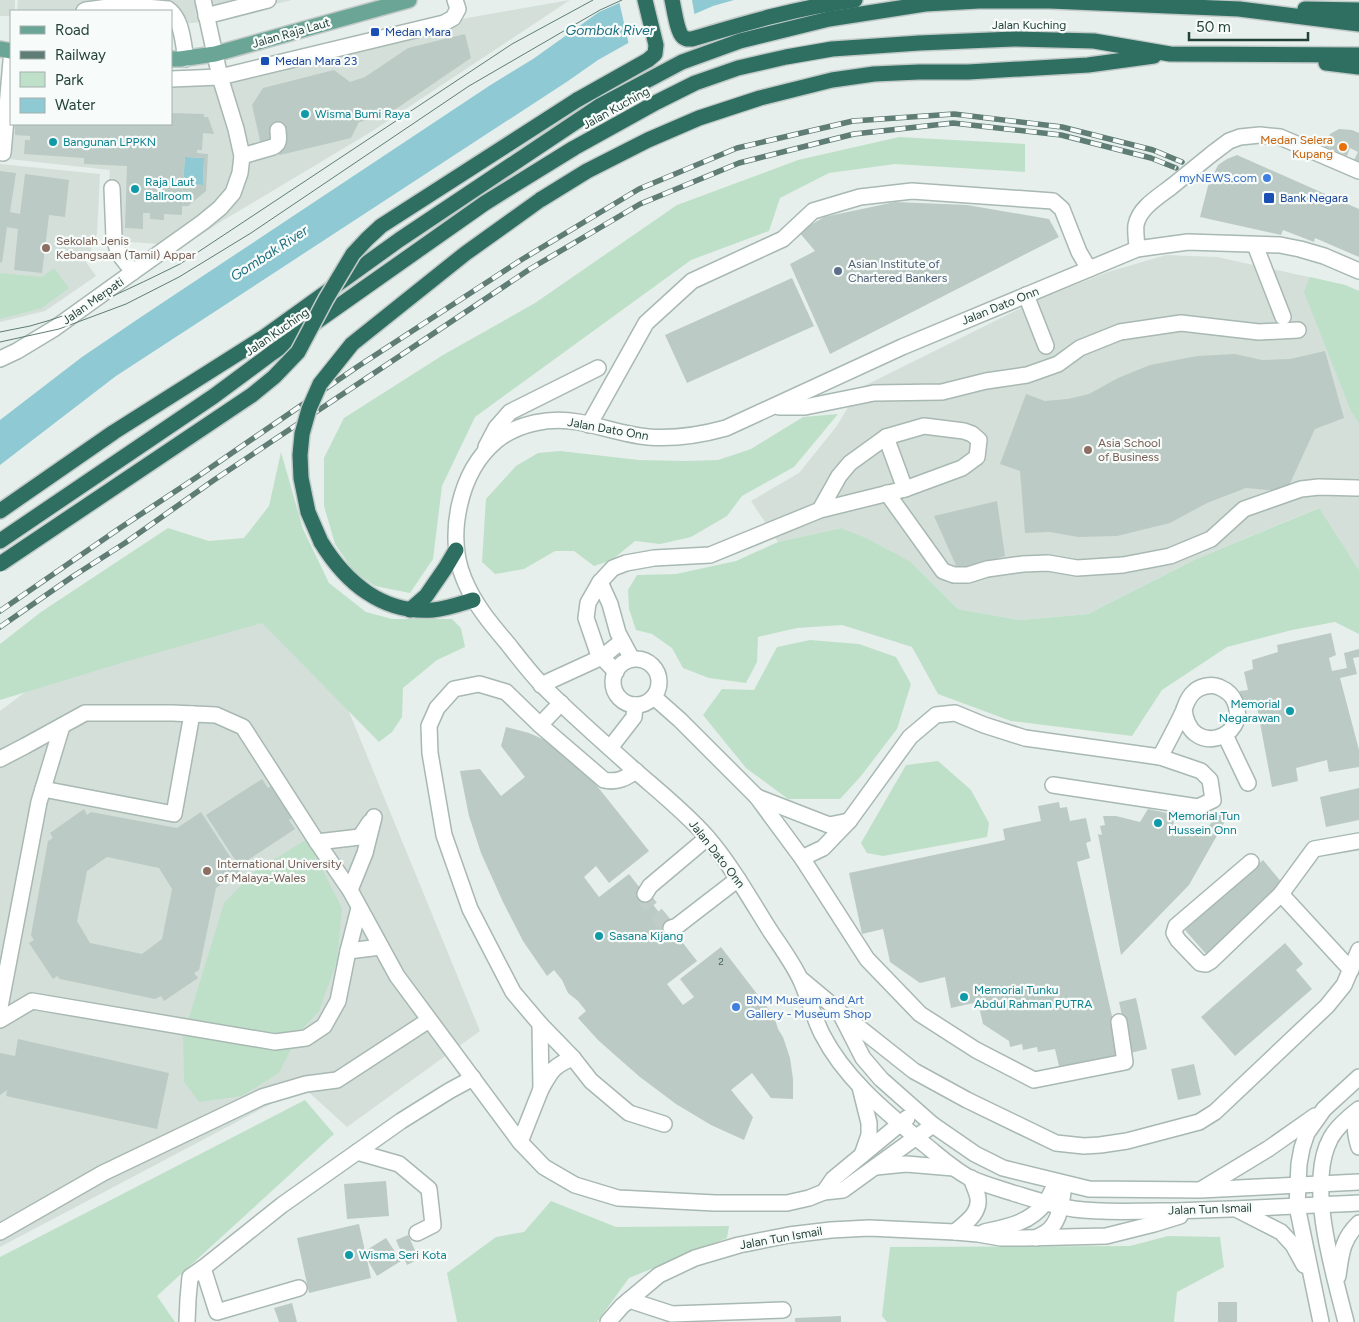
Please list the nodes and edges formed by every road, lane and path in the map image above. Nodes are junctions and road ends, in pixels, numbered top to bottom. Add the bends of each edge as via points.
1 (203, 0) edge
2 (268, 0) edge
3 (408, 0) edge
4 (455, 0) edge
5 (645, 0) edge
6 (672, 0) edge
7 (855, 0) edge
8 (1046, 1) edge
9 (381, 4) edge
10 (1239, 8) junction
11 (86, 10) edge
12 (170, 10) edge
13 (1359, 10) edge
14 (172, 11) edge
15 (206, 16) junction
16 (1359, 24) edge
17 (215, 54) junction
18 (1170, 54) junction
19 (1230, 54) junction
20 (1359, 55) edge
21 (179, 59) edge
22 (1359, 67) edge
23 (220, 76) junction
24 (172, 79) edge
25 (10, 86) edge
26 (278, 130) dead end
27 (3, 153) dead end
28 (242, 156) junction
29 (1359, 171) edge
30 (112, 188) dead end
31 (1255, 244) junction
32 (1138, 250) junction
33 (1089, 269) junction
34 (1359, 271) edge
35 (133, 272) junction
36 (1026, 295) junction
37 (1283, 317) dead end
38 (1298, 330) dead end
39 (1046, 346) dead end
40 (0, 359) edge
41 (598, 368) dead end
42 (773, 407) junction
43 (589, 425) junction
44 (886, 437) junction
45 (481, 457) junction
46 (1357, 488) dead end
47 (905, 489) junction
48 (888, 493) junction
49 (0, 510) edge
50 (820, 510) junction
51 (0, 541) edge
52 (456, 550) junction
53 (0, 564) edge
54 (600, 582) junction
55 (473, 600) junction
56 (410, 610) junction
57 (622, 641) junction
58 (602, 657) junction
59 (632, 659) junction
60 (616, 672) junction
61 (541, 685) junction
62 (654, 697) junction
63 (561, 703) junction
64 (635, 705) junction
65 (1184, 709) junction
66 (192, 714) junction
67 (540, 725) junction
68 (62, 726) junction
69 (1225, 735) junction
70 (610, 748) junction
71 (1160, 757) junction
72 (0, 758) edge
73 (636, 771) junction
74 (1248, 783) dead end
75 (1053, 786) dead end
76 (43, 789) junction
77 (757, 797) junction
78 (849, 821) junction
79 (707, 838) junction
80 (1359, 841) edge
81 (317, 842) junction
82 (802, 858) junction
83 (1251, 862) dead end
84 (738, 879) junction
85 (350, 890) junction
86 (645, 894) dead end
87 (1281, 894) junction
88 (359, 908) junction
89 (671, 928) dead end
90 (382, 947) junction
91 (348, 950) junction
92 (1359, 950) edge
93 (1351, 970) junction
94 (800, 979) junction
95 (0, 1006) edge
96 (839, 1012) junction
97 (0, 1020) edge
98 (429, 1020) junction
99 (1119, 1022) dead end
100 (540, 1024) junction
101 (573, 1058) junction
102 (1359, 1076) edge
103 (473, 1078) junction
104 (860, 1086) junction
105 (541, 1089) junction
106 (1324, 1109) junction
107 (1359, 1109) edge
108 (916, 1110) junction
109 (1359, 1117) edge
110 (664, 1124) dead end
111 (900, 1124) junction
112 (933, 1125) junction
113 (916, 1137) junction
114 (520, 1142) junction
115 (1359, 1147) edge
116 (357, 1152) junction
117 (862, 1156) junction
118 (875, 1167) junction
119 (954, 1168) junction
120 (971, 1178) junction
121 (1359, 1182) edge
122 (1060, 1183) junction
123 (1321, 1184) junction
124 (1298, 1185) junction
125 (1200, 1190) junction
126 (824, 1192) junction
127 (1046, 1203) junction
128 (1359, 1203) edge
129 (1322, 1205) junction
130 (1297, 1206) junction
131 (1061, 1207) junction
132 (1237, 1209) junction
133 (1196, 1211) junction
134 (1359, 1223) edge
135 (0, 1232) edge
136 (955, 1232) junction
137 (417, 1233) dead end
138 (978, 1234) junction
139 (1036, 1238) junction
140 (204, 1268) junction
141 (1311, 1278) junction
142 (1337, 1287) junction
143 (299, 1288) dead end
144 (629, 1300) junction
145 (783, 1310) dead end
146 (188, 1322) edge
147 (608, 1322) edge
148 (1321, 1322) edge
149 (1346, 1322) edge

1 - 15 street, Jalan Merpati
2 - 15 street
3 - 9 main road, Jalan Raja Laut
4 - 23 street via 458,8 453,18 444,23
5 - 53 highway, bridge via 656,44 655,54 577,100 381,226 353,254 298,352 274,377
6 - 7 highway via 680,32 684,38 692,39 748,22
8 - 10 highway, Jalan Kuching
8 - 49 highway, Jalan Kuching via 934,4 829,19 740,41 682,62 601,105 546,140 264,337 114,432
9 - 17 main road, Jalan Raja Laut
10 - 13 highway
10 - 16 highway, Jalan Kuching
11 - 12 street via 124,5
14 - 21 street via 178,20
15 - 17 street, Jalan Merpati
17 - 21 main road, Jalan Raja Laut
17 - 23 street, Jalan Merpati
18 - 19 highway, Jalan Kuching
18 - 51 highway, Jalan Kuching via 1094,41 1014,39 919,43 786,57 738,68 695,83 574,148 485,203 214,396
18 - 56 highway, bridge via 1088,65 874,74 832,80 760,98 699,118 587,171 466,253 352,344 320,384 302,434 301,478 308,512 321,542 337,566 365,591 392,606
19 - 20 highway, Jalan Kuching
19 - 22 highway
23 - 24 street
23 - 28 street, Jalan Merpati
25 - 27 street
26 - 28 street via 277,145
28 - 35 street, Jalan Merpati via 233,193 220,208
29 - 32 street, bridge via 1280,137 1240,137 1222,145 1147,206 1139,215 1136,226
30 - 35 street via 114,238 119,254
31 - 32 street, Jalan Dato Onn via 1188,242
31 - 34 street, Jalan Dato Onn via 1300,249
31 - 37 street
32 - 33 street, Jalan Dato Onn
33 - 36 street, Jalan Dato Onn
33 - 43 street via 1062,209 1053,201 912,191 860,197 813,211 783,239 692,281 646,323
35 - 40 street, Jalan Merpati via 55,328
36 - 39 street
36 - 42 street, Jalan Dato Onn via 902,347
38 - 42 street via 1259,332 1181,323 1120,332 1080,348 1058,364 1027,375 942,392 874,394 805,406
41 - 45 street via 510,412 496,428
42 - 43 street, Jalan Dato Onn via 726,428 701,435 647,437
43 - 45 street, Jalan Dato Onn via 576,421 535,422 496,441
44 - 47 street
44 - 47 street via 924,426 964,431 978,440 976,457 962,468
44 - 50 street via 850,463
45 - 52 street, Jalan Dato Onn via 461,499 455,523
46 - 48 street via 1301,489 1244,509 1211,539 1170,556 1123,565 1077,568 1048,563 1023,564 968,575 943,571
47 - 48 street
48 - 50 street
50 - 54 street via 710,555 626,563 612,568
52 - 55 street, Jalan Dato Onn
52 - 56 highway via 426,596
54 - 57 street
54 - 58 street via 588,603 586,618
55 - 56 highway via 435,610
55 - 61 street, Jalan Dato Onn
57 - 58 street
57 - 59 street
58 - 60 street
58 - 61 street
59 - 60 street
59 - 62 street via 647,662 658,673 659,689
60 - 64 street via 616,694
61 - 63 street, Jalan Dato Onn
62 - 64 street
62 - 77 street
63 - 67 street
63 - 70 street, Jalan Dato Onn
64 - 70 street via 634,717
65 - 69 street via 1185,719 1197,735 1216,738
65 - 69 street via 1194,691 1204,686 1215,685 1225,689 1233,696 1237,707 1233,727
65 - 71 street
66 - 68 street via 85,713
66 - 76 street via 174,814
66 - 81 street via 216,715 243,726
67 - 73 street via 604,780 624,779
67 - 100 street via 506,692 480,684 454,689 437,708 428,726 444,835 470,909 513,992
68 - 72 street
68 - 76 street
69 - 74 street
70 - 73 street, Jalan Dato Onn
71 - 75 street via 1201,771 1210,780 1213,800 1198,807
71 - 78 street via 1024,738 955,713 936,715 910,737
73 - 79 street, Jalan Dato Onn
76 - 95 street
77 - 78 street via 829,825
77 - 82 street
78 - 82 street via 823,848
79 - 84 street, Jalan Dato Onn
79 - 86 street via 650,886
80 - 87 street via 1314,849
81 - 85 street
81 - 85 street via 360,837 374,817 365,853
82 - 99 street via 867,959 920,1014 976,1050 1034,1080 1125,1062
83 - 87 street via 1176,926 1174,933 1178,940 1200,963 1206,964
84 - 89 street
84 - 94 street, Jalan Dato Onn
85 - 88 street
87 - 93 street
88 - 90 street
88 - 91 street
90 - 91 street
90 - 98 street via 397,976
91 - 97 street via 338,1001 324,1026 306,1038 275,1042 32,1001
92 - 93 street
93 - 96 street via 1327,1006 1215,1112 1198,1122 1100,1145 1056,1143 968,1100 914,1071
94 - 96 street, Jalan Dato Onn
94 - 104 street, Jalan Dato Onn via 822,1034
96 - 108 street, Jalan Dato Onn via 863,1058
98 - 103 street
98 - 135 street via 337,1080 306,1084 262,1097 102,1173
100 - 101 street
100 - 105 street
101 - 105 street via 559,1064
101 - 110 street via 591,1081 629,1113
102 - 106 street
103 - 114 street
103 - 116 street
104 - 111 street, Jalan Dato Onn
104 - 117 street via 869,1123
105 - 114 street
106 - 124 street via 1307,1133 1299,1164
106 - 125 street via 1268,1149
107 - 123 street via 1332,1136 1323,1156
108 - 111 street
108 - 112 street, Jalan Dato Onn
109 - 115 street via 1355,1135
111 - 113 street, Jalan Dato Onn
111 - 117 street
112 - 113 street
112 - 122 street, Jalan Tun Ismail via 975,1154 1003,1168
113 - 118 street
113 - 119 street, Jalan Tun Ismail
114 - 126 street via 544,1167 575,1185 618,1198 787,1203
116 - 137 street via 399,1164 428,1189 433,1225
116 - 140 street via 282,1205
117 - 126 street via 833,1179
118 - 119 street via 906,1164
118 - 126 street via 843,1190
119 - 120 street, Jalan Tun Ismail
120 - 127 street, Jalan Tun Ismail
120 - 136 street via 978,1199 976,1210
121 - 123 street, Jalan Tun Ismail
122 - 125 street, Jalan Tun Ismail via 1089,1189
122 - 127 street, Jalan Tun Ismail
122 - 131 street
123 - 124 street, Jalan Tun Ismail
123 - 129 street
124 - 125 street, Jalan Tun Ismail
124 - 130 street
127 - 131 street, Jalan Tun Ismail
127 - 138 street, Jalan Tun Ismail via 1022,1222
128 - 129 street, Jalan Tun Ismail
129 - 130 street, Jalan Tun Ismail
129 - 142 street
130 - 132 street, Jalan Tun Ismail
130 - 141 street
131 - 133 street, Jalan Tun Ismail via 1108,1212
131 - 139 street via 1049,1230
132 - 133 street, Jalan Tun Ismail
132 - 141 street via 1281,1232 1294,1245
133 - 139 street, Jalan Tun Ismail via 1106,1236
134 - 142 street via 1342,1251
136 - 138 street, Jalan Tun Ismail
136 - 144 street, Jalan Tun Ismail via 869,1228 832,1230 739,1245 694,1258 659,1275
138 - 139 street, Jalan Tun Ismail
140 - 143 street via 217,1312
140 - 146 street via 190,1277
141 - 148 street
142 - 149 street
144 - 145 street via 672,1314
144 - 147 street, Jalan Tun Ismail

